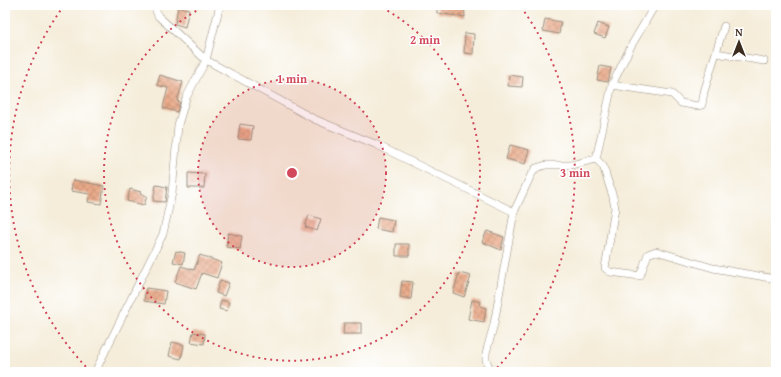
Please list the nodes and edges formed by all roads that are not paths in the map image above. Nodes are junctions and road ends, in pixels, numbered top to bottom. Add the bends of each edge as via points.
1 (154, 5) edge
2 (220, 5) edge
3 (655, 5) edge
4 (724, 26) dead end
5 (716, 53) junction
6 (206, 60) junction
7 (764, 61) dead end
8 (612, 85) junction
9 (596, 159) junction
10 (514, 212) junction
11 (776, 279) edge
12 (96, 372) edge
13 (491, 372) edge

1 - 6 street via 158,16
2 - 6 street
3 - 8 street
4 - 5 street
5 - 7 street
5 - 8 street via 702,105 681,103 672,94
6 - 10 street via 314,119 375,144
6 - 12 street via 186,98 178,125 172,193 163,234
8 - 9 street
9 - 10 street via 571,165 546,165 536,168
9 - 11 street via 603,166 615,208 605,264 605,268 610,272 640,276 648,254 656,251 713,268
10 - 13 street via 494,324 486,353

